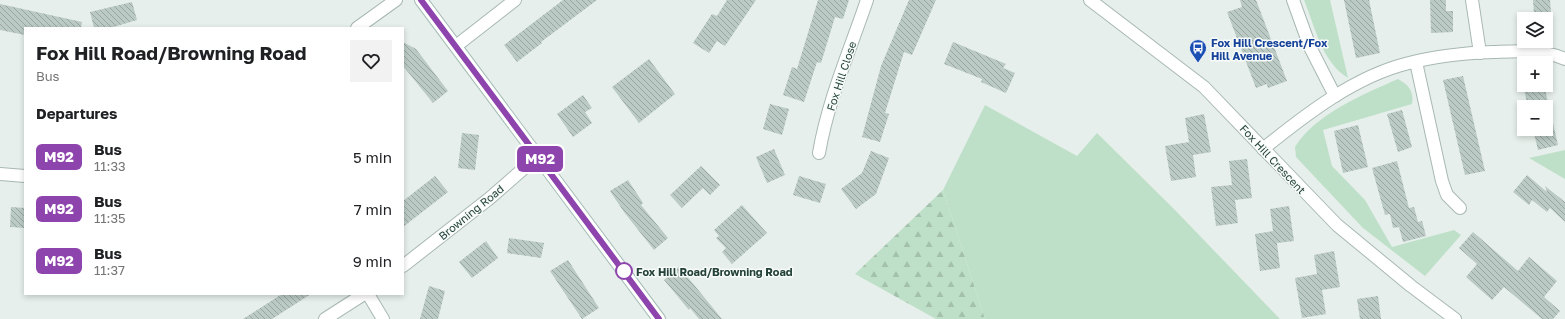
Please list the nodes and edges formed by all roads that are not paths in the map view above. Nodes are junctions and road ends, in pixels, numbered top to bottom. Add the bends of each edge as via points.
1 (396, 0) edge
2 (421, 0) edge
3 (515, 0) edge
4 (867, 0) edge
5 (1090, 0) edge
6 (1293, 0) edge
7 (1472, 0) edge
8 (359, 27) edge
9 (456, 46) junction
10 (1480, 53) junction
11 (1565, 59) edge
12 (1416, 62) junction
13 (1335, 96) junction
14 (1262, 149) junction
15 (819, 153) dead end
16 (538, 156) junction
17 (0, 174) edge
18 (24, 176) edge
19 (1460, 208) dead end
20 (404, 265) edge
21 (362, 295) edge
22 (369, 295) edge
23 (325, 319) edge
24 (383, 319) edge
25 (659, 319) edge
26 (1455, 319) edge

1 - 8 street
2 - 9 street
3 - 9 street
4 - 15 street, Fox Hill Close via 836,87
5 - 14 street, Fox Hill Crescent via 1204,87
6 - 13 street via 1310,47
7 - 10 street
9 - 16 street
10 - 11 street via 1537,51
10 - 12 street via 1444,56
12 - 13 street via 1383,72
12 - 19 street via 1442,181 1447,194
13 - 14 street via 1297,121
14 - 26 street, Fox Hill Crescent via 1361,246
16 - 20 street, Browning Road via 490,198
16 - 25 street
17 - 18 street
21 - 23 street
22 - 24 street

